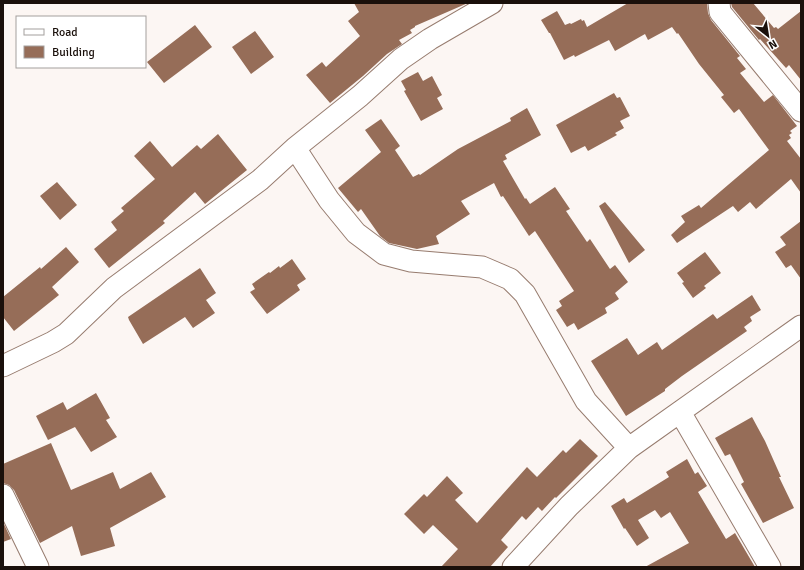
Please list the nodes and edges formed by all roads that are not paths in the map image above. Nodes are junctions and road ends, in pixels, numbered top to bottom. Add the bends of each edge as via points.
1 (492, 3) edge
2 (719, 3) edge
3 (801, 111) edge
4 (295, 148) junction
5 (801, 326) edge
6 (3, 366) edge
7 (680, 412) junction
8 (628, 448) junction
9 (3, 495) edge
10 (38, 567) edge
11 (513, 567) edge
12 (770, 567) edge

1 - 4 street via 401,59
2 - 3 street via 720,12
4 - 6 street via 260,180 114,288 66,334
4 - 8 street via 329,200 356,233 384,254 411,261 482,267 510,279 525,294 586,401
5 - 7 street
7 - 8 street
7 - 12 street
8 - 11 street via 569,506
9 - 10 street

